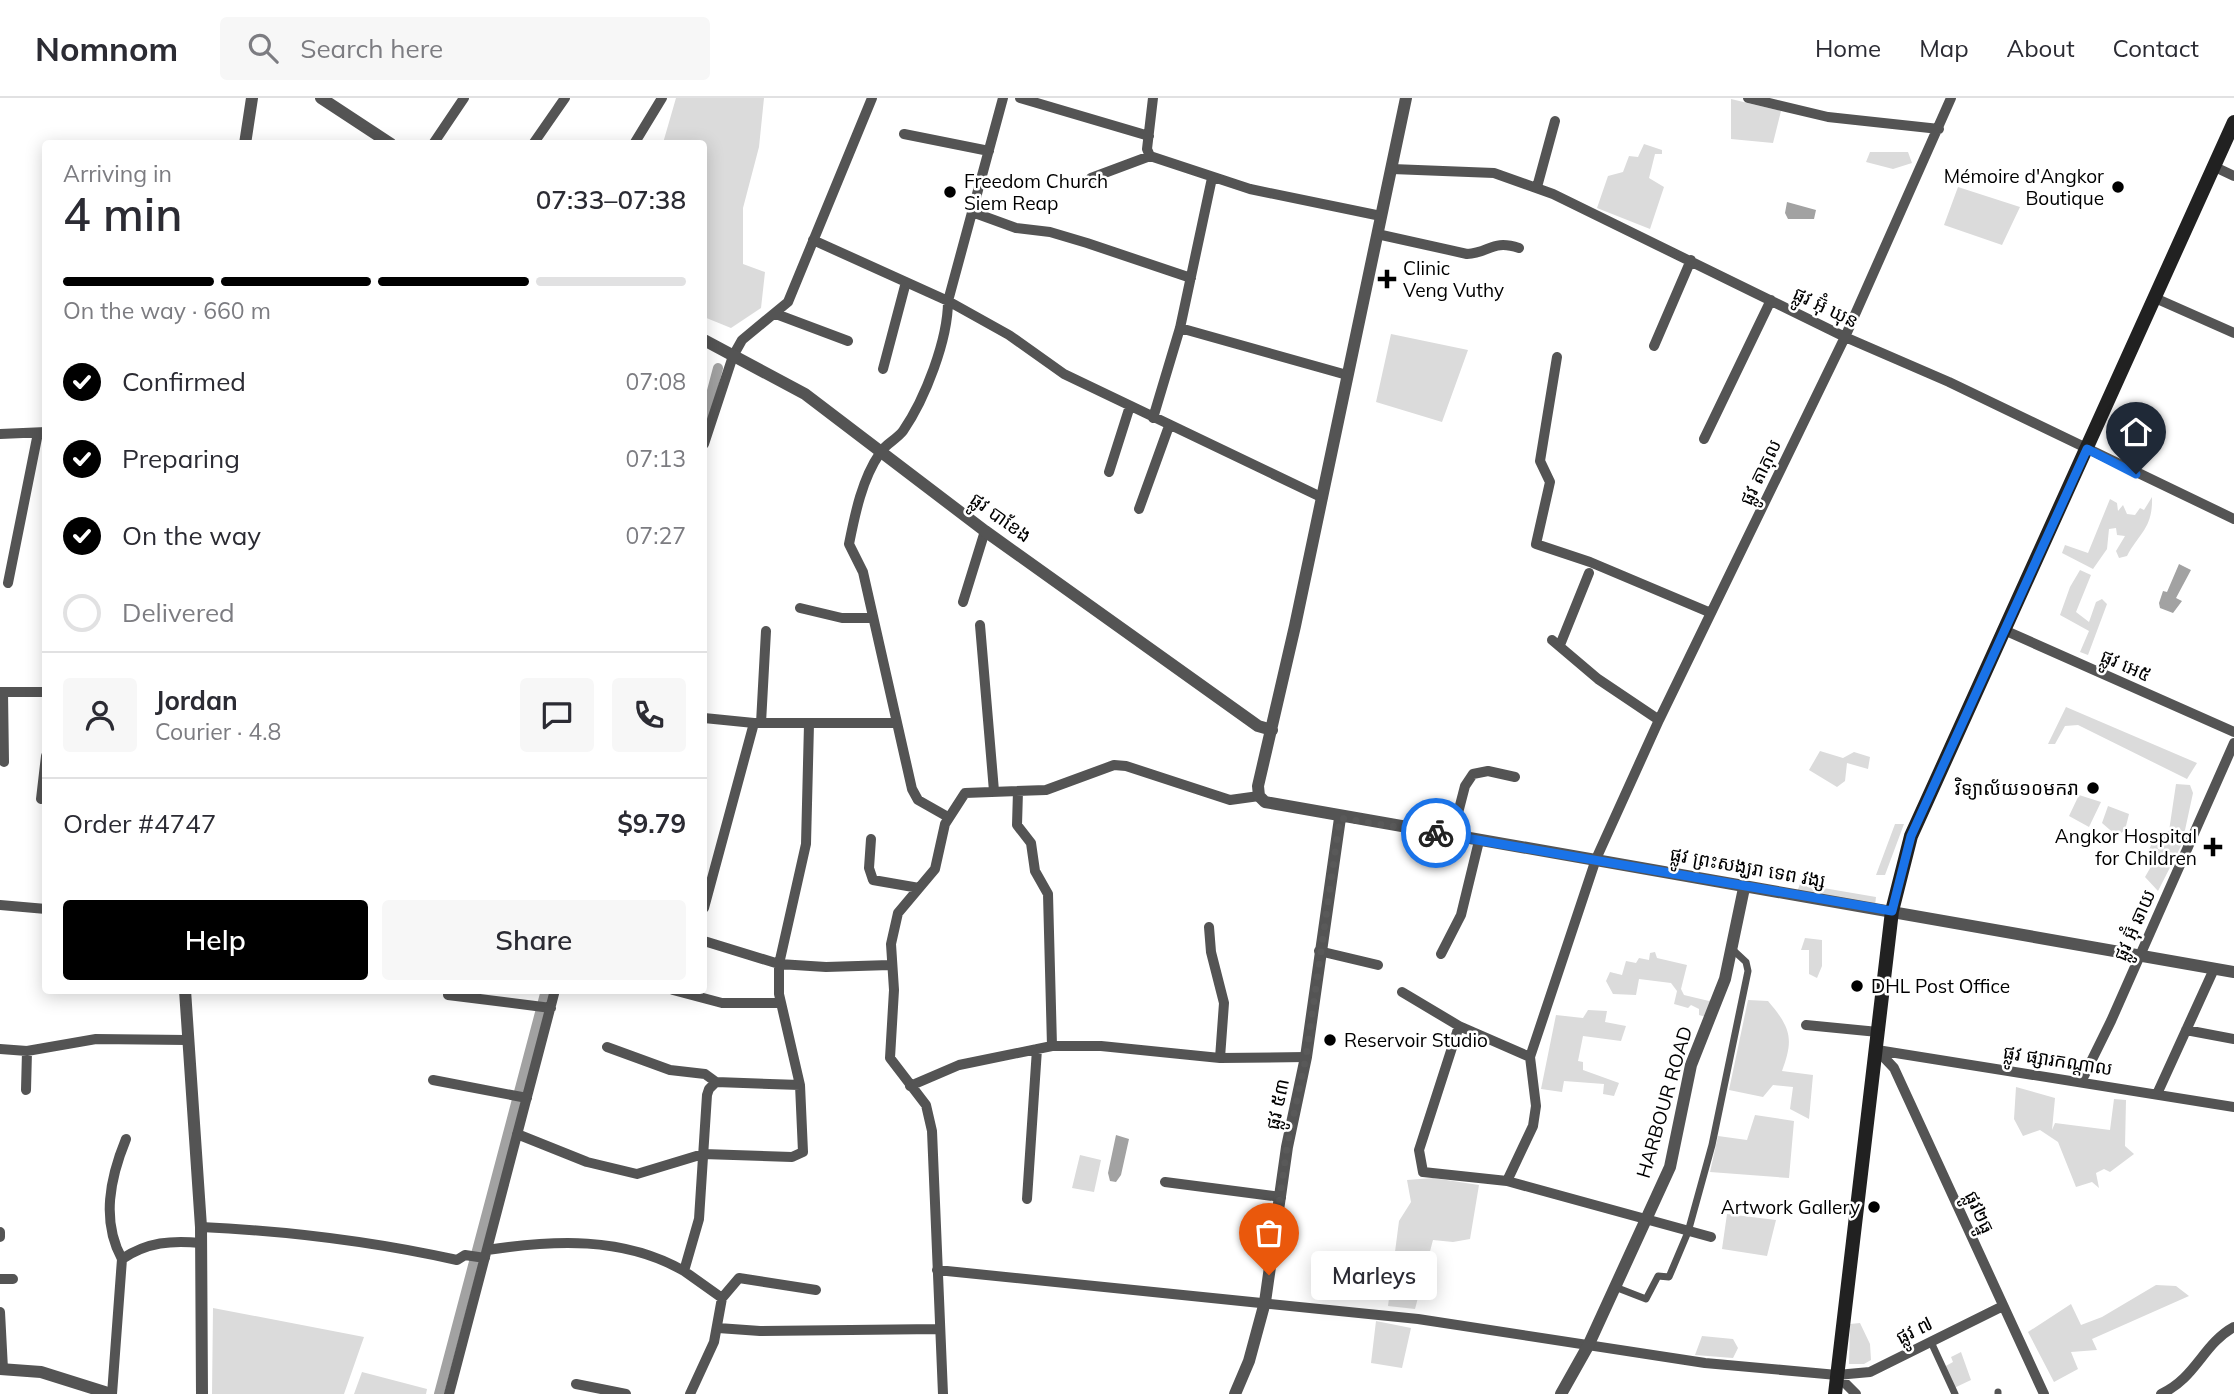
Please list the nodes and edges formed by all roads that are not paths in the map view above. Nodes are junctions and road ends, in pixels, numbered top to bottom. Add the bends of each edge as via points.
1 (252, 98) edge
2 (321, 98) edge
3 (464, 98) edge
4 (565, 98) edge
5 (662, 98) edge
6 (872, 98) edge
7 (1003, 98) edge
8 (1020, 98) edge
9 (1153, 98) edge
10 (1406, 98) edge
11 (1748, 98) edge
12 (1951, 98) edge
13 (1555, 121) dead end
14 (2234, 122) edge
15 (1939, 129) junction
16 (904, 134) dead end
17 (1149, 136) junction
18 (246, 140) edge
19 (385, 140) edge
20 (436, 140) edge
21 (536, 140) edge
22 (637, 140) edge
23 (989, 150) junction
24 (1150, 156) junction
25 (2215, 167) junction
26 (1392, 169) junction
27 (2234, 176) edge
28 (1091, 178) dead end
29 (1212, 178) junction
30 (1537, 187) junction
31 (972, 212) junction
32 (1381, 216) junction
33 (1377, 234) junction
34 (813, 240) junction
35 (1519, 248) dead end
36 (1691, 260) junction
37 (1191, 278) junction
38 (906, 282) junction
39 (2155, 298) junction
40 (1771, 300) junction
41 (948, 301) junction
42 (776, 314) junction
43 (1180, 328) junction
44 (2234, 332) edge
45 (1845, 337) junction
46 (848, 341) dead end
47 (707, 342) edge
48 (1654, 346) dead end
49 (733, 356) junction
50 (1557, 357) dead end
51 (883, 369) dead end
52 (1347, 375) junction
53 (1130, 406) junction
54 (1153, 418) junction
55 (1169, 426) junction
56 (42, 433) edge
57 (0, 434) edge
58 (707, 435) edge
59 (1704, 439) dead end
60 (2087, 449) junction
61 (880, 451) junction
62 (1109, 472) dead end
63 (1321, 497) junction
64 (1139, 509) dead end
65 (2234, 519) edge
66 (985, 531) junction
67 (1589, 573) dead end
68 (8, 583) dead end
69 (963, 602) dead end
70 (800, 608) dead end
71 (1711, 613) junction
72 (872, 618) junction
73 (980, 625) dead end
74 (2004, 630) junction
75 (766, 631) dead end
76 (1, 692) edge
77 (42, 692) edge
78 (707, 718) edge
79 (1659, 720) junction
80 (757, 723) junction
81 (897, 723) junction
82 (809, 724) junction
83 (1272, 730) junction
84 (2234, 732) edge
85 (2234, 743) edge
86 (4, 762) dead end
87 (1515, 777) dead end
88 (994, 791) junction
89 (1018, 791) junction
90 (42, 792) edge
91 (1259, 796) junction
92 (41, 799) dead end
93 (948, 817) junction
94 (1340, 818) junction
95 (1452, 836) junction
96 (871, 839) dead end
97 (1479, 841) junction
98 (1596, 859) junction
99 (919, 888) junction
100 (1744, 888) junction
101 (707, 898) edge
102 (0, 905) edge
103 (42, 909) edge
104 (1892, 911) junction
105 (1209, 927) dead end
106 (707, 942) edge
107 (1731, 949) junction
108 (1319, 951) junction
109 (1441, 954) dead end
110 (2140, 954) junction
111 (779, 964) junction
112 (890, 965) junction
113 (1378, 965) dead end
114 (2214, 969) junction
115 (2234, 972) edge
116 (1402, 992) dead end
117 (185, 994) edge
118 (552, 994) edge
119 (688, 994) edge
120 (448, 995) dead end
121 (780, 1003) junction
122 (543, 1007) junction
123 (1806, 1025) dead end
124 (1459, 1026) junction
125 (2186, 1030) junction
126 (1878, 1032) junction
127 (2234, 1039) edge
128 (187, 1040) junction
129 (1052, 1046) junction
130 (607, 1047) dead end
131 (0, 1049) edge
132 (1037, 1049) junction
133 (1877, 1050) junction
134 (27, 1051) junction
135 (1909, 1054) junction
136 (1306, 1057) junction
137 (1530, 1057) junction
138 (1220, 1058) junction
139 (1894, 1068) junction
140 (433, 1080) dead end
141 (716, 1082) junction
142 (2081, 1082) junction
143 (800, 1085) junction
144 (910, 1086) junction
145 (26, 1090) dead end
146 (2157, 1094) junction
147 (519, 1096) junction
148 (2234, 1107) edge
149 (517, 1134) junction
150 (126, 1139) dead end
151 (703, 1154) junction
152 (1507, 1181) junction
153 (1165, 1182) dead end
154 (1281, 1197) junction
155 (1027, 1199) dead end
156 (1647, 1220) junction
157 (201, 1227) junction
158 (1688, 1232) junction
159 (1711, 1237) dead end
160 (201, 1244) junction
161 (480, 1255) junction
162 (122, 1259) junction
163 (937, 1270) junction
164 (684, 1271) junction
165 (0, 1279) edge
166 (13, 1279) dead end
167 (1615, 1287) junction
168 (816, 1290) dead end
169 (722, 1298) junction
170 (1265, 1301) junction
171 (2003, 1306) junction
172 (0, 1312) edge
173 (718, 1328) junction
174 (2234, 1328) edge
175 (939, 1329) junction
176 (1931, 1342) junction
177 (1588, 1346) junction
178 (1, 1369) edge
179 (1837, 1375) junction
180 (576, 1384) dead end
181 (112, 1394) edge
182 (202, 1394) edge
183 (449, 1394) edge
184 (626, 1394) edge
185 (690, 1394) edge
186 (943, 1394) edge
187 (1235, 1394) edge
188 (1561, 1394) edge
189 (1835, 1394) edge
190 (1856, 1394) edge
191 (1955, 1394) edge
192 (2044, 1394) edge
193 (2161, 1394) edge

1 - 18 street
2 - 19 street
3 - 20 street
4 - 21 street
5 - 22 street
6 - 34 street
7 - 23 street
8 - 17 street
9 - 17 street
10 - 26 street
11 - 15 street via 1828,117
12 - 15 street, ផ្លូវ តាភុល
13 - 30 street
14 - 25 main road
15 - 45 street, ផ្លូវ តាភុល
16 - 23 street
17 - 24 street
23 - 31 street
24 - 28 street
24 - 29 street
25 - 27 street
25 - 39 main road
26 - 30 street, ផ្លូវ អ៊ុំ ឃុន via 1493,173
26 - 32 street
29 - 32 street
29 - 37 street
30 - 36 street, ផ្លូវ អ៊ុំ ឃុន
31 - 37 street via 1016,228 1087,243
31 - 41 street
32 - 33 street
33 - 35 street via 1467,254 1494,244
33 - 52 street
34 - 38 street
34 - 42 street via 788,302
36 - 40 street, ផ្លូវ អ៊ុំ ឃុន
36 - 48 street
37 - 43 street
38 - 41 street
38 - 51 street
39 - 44 street
39 - 60 main road
40 - 45 street, ផ្លូវ អ៊ុំ ឃុន
40 - 59 street
41 - 53 street via 1009,335 1064,374
41 - 61 street via 946,333 921,395 903,430
42 - 46 street
42 - 49 street via 749,333
43 - 52 street
43 - 54 street
45 - 60 street, ផ្លូវ អ៊ុំ ឃុន
45 - 71 street, ផ្លូវ តាភុល
47 - 49 street, ផ្លូវ បាខែង
49 - 58 street
49 - 61 street, ផ្លូវ បាខែង via 805,394
50 - 71 street via 1539,461 1549,482 1536,544
52 - 63 street
53 - 54 street
53 - 62 street
54 - 55 street
55 - 63 street
55 - 64 street
56 - 57 street
56 - 68 street
60 - 65 street, ផ្លូវ អ៊ុំ ឃុន
60 - 74 main road
61 - 66 street, ផ្លូវ បាខែង
61 - 72 street via 854,515 849,544 863,572
63 - 83 street
66 - 69 street
66 - 83 street, ផ្លូវ បាខែង via 1258,726
67 - 79 street via 1556,642 1598,679
70 - 72 street via 842,618
71 - 79 street, ផ្លូវ តាភុល
72 - 81 street
73 - 88 street
74 - 84 street, ផ្លូវ អេ៥
74 - 104 main road via 1911,836
75 - 80 street
76 - 77 street
76 - 86 street
78 - 80 street
79 - 98 street, ផ្លូវ តាភុល
80 - 82 street
80 - 101 street
81 - 82 street
81 - 93 street via 915,795
82 - 111 street via 806,844
83 - 91 street
85 - 110 street, ផ្លូវ អ៊ុំ ឆាយ
87 - 95 street via 1488,771 1473,774 1465,786
88 - 89 street
88 - 93 street via 960,796
89 - 91 street via 1054,788 1122,765 1230,800
89 - 129 street via 1017,825 1031,843 1035,871 1048,894
90 - 92 street
91 - 94 street, ផ្លូវ ព្រះសង្ឃរា ទេព វង្ស via 1265,802
93 - 99 street via 935,869
94 - 95 street, ផ្លូវ ព្រះសង្ឃរា ទេព វង្ស
94 - 108 street, ផ្លូវ ៥៣
95 - 97 street, ផ្លូវ ព្រះសង្ឃរា ទេព វង្ស
96 - 99 street via 873,880
97 - 98 street, ផ្លូវ ព្រះសង្ឃរា ទេព វង្ស
97 - 109 street via 1461,915
98 - 100 street, ផ្លូវ ព្រះសង្ឃរា ទេព វង្ស
98 - 137 street, ផ្លូវ តាភុល
99 - 112 street via 894,922
100 - 104 street, ផ្លូវ ព្រះសង្ឃរា ទេព វង្ស
100 - 107 street, HARBOUR ROAD
102 - 103 street
104 - 110 street, ផ្លូវ ព្រះសង្ឃរា ទេព វង្ស
104 - 126 main road
105 - 138 street via 1224,1003
106 - 111 street
107 - 156 street, HARBOUR ROAD via 1725,979 1691,1065 1670,1167
107 - 158 street via 1746,962 1748,971 1712,1145
108 - 113 street
108 - 136 street, ផ្លូវ ៥៣
110 - 114 street, ផ្លូវ ព្រះសង្ឃរា ទេព វង្ស
110 - 142 street, ផ្លូវ អ៊ុំ ឆាយ
111 - 112 street
111 - 121 street
112 - 144 street via 894,990 890,1058
114 - 115 street, ផ្លូវ ព្រះសង្ឃរា ទេព វង្ស
114 - 125 street
116 - 124 street
117 - 128 street
118 - 122 street
119 - 121 street via 722,1003
120 - 122 street
121 - 143 street
122 - 147 street
123 - 126 street
124 - 137 street
124 - 152 street via 1419,1150 1421,1169 1432,1176
125 - 127 street
125 - 146 street
126 - 133 main road
128 - 134 street via 96,1039
128 - 157 street
129 - 132 street
129 - 138 street
130 - 141 street via 659,1067 705,1074
131 - 134 street
132 - 144 street via 959,1065
132 - 155 street
133 - 135 street, ផ្លូវ ផ្សារកណ្តាល
133 - 139 street, ផ្លូវ២ធ្នូ
133 - 179 main road
134 - 145 street
135 - 139 street
135 - 142 street, ផ្លូវ ផ្សារកណ្តាល
136 - 138 street
136 - 154 street, ផ្លូវ ៥៣
137 - 152 street via 1536,1106
139 - 171 street, ផ្លូវ២ធ្នូ
140 - 147 street
141 - 143 street
141 - 151 street via 707,1095
142 - 146 street, ផ្លូវ ផ្សារកណ្តាល
143 - 151 street via 804,1149 800,1155
144 - 163 street via 926,1105 932,1131
146 - 148 street, ផ្លូវ ផ្សារកណ្តាល
147 - 149 street
149 - 151 street via 579,1159 637,1174
149 - 161 street
150 - 162 street via 110,1188 112,1241
151 - 164 street via 699,1219
152 - 156 street
153 - 154 street
154 - 170 street, ផ្លូវ ៥៣
156 - 158 street
156 - 167 street, HARBOUR ROAD
157 - 160 street
157 - 161 street via 307,1233 457,1260
158 - 159 street
158 - 167 street via 1669,1277 1658,1276 1646,1299
160 - 162 street via 150,1245
160 - 182 street
161 - 164 street via 539,1242 590,1243 640,1253
161 - 183 street
162 - 181 street
163 - 170 street, ផ្លូវ ៧
163 - 175 street
164 - 169 street
165 - 166 street
167 - 177 street, HARBOUR ROAD
168 - 169 street via 741,1278
169 - 173 street
170 - 177 street, ផ្លូវ ៧
170 - 187 street, ផ្លូវ ៥៣ via 1250,1361
171 - 176 street, ផ្លូវ ៧
171 - 192 street, ផ្លូវ២ធ្នូ
172 - 178 street
173 - 175 street
173 - 185 street
174 - 193 street via 2212,1345 2182,1383
175 - 186 street
176 - 179 street, ផ្លូវ ៧ via 1870,1371
176 - 191 street
177 - 179 street, ផ្លូវ ៧
177 - 188 street, HARBOUR ROAD
178 - 181 street via 41,1372
179 - 189 main road
179 - 190 street
180 - 184 street

